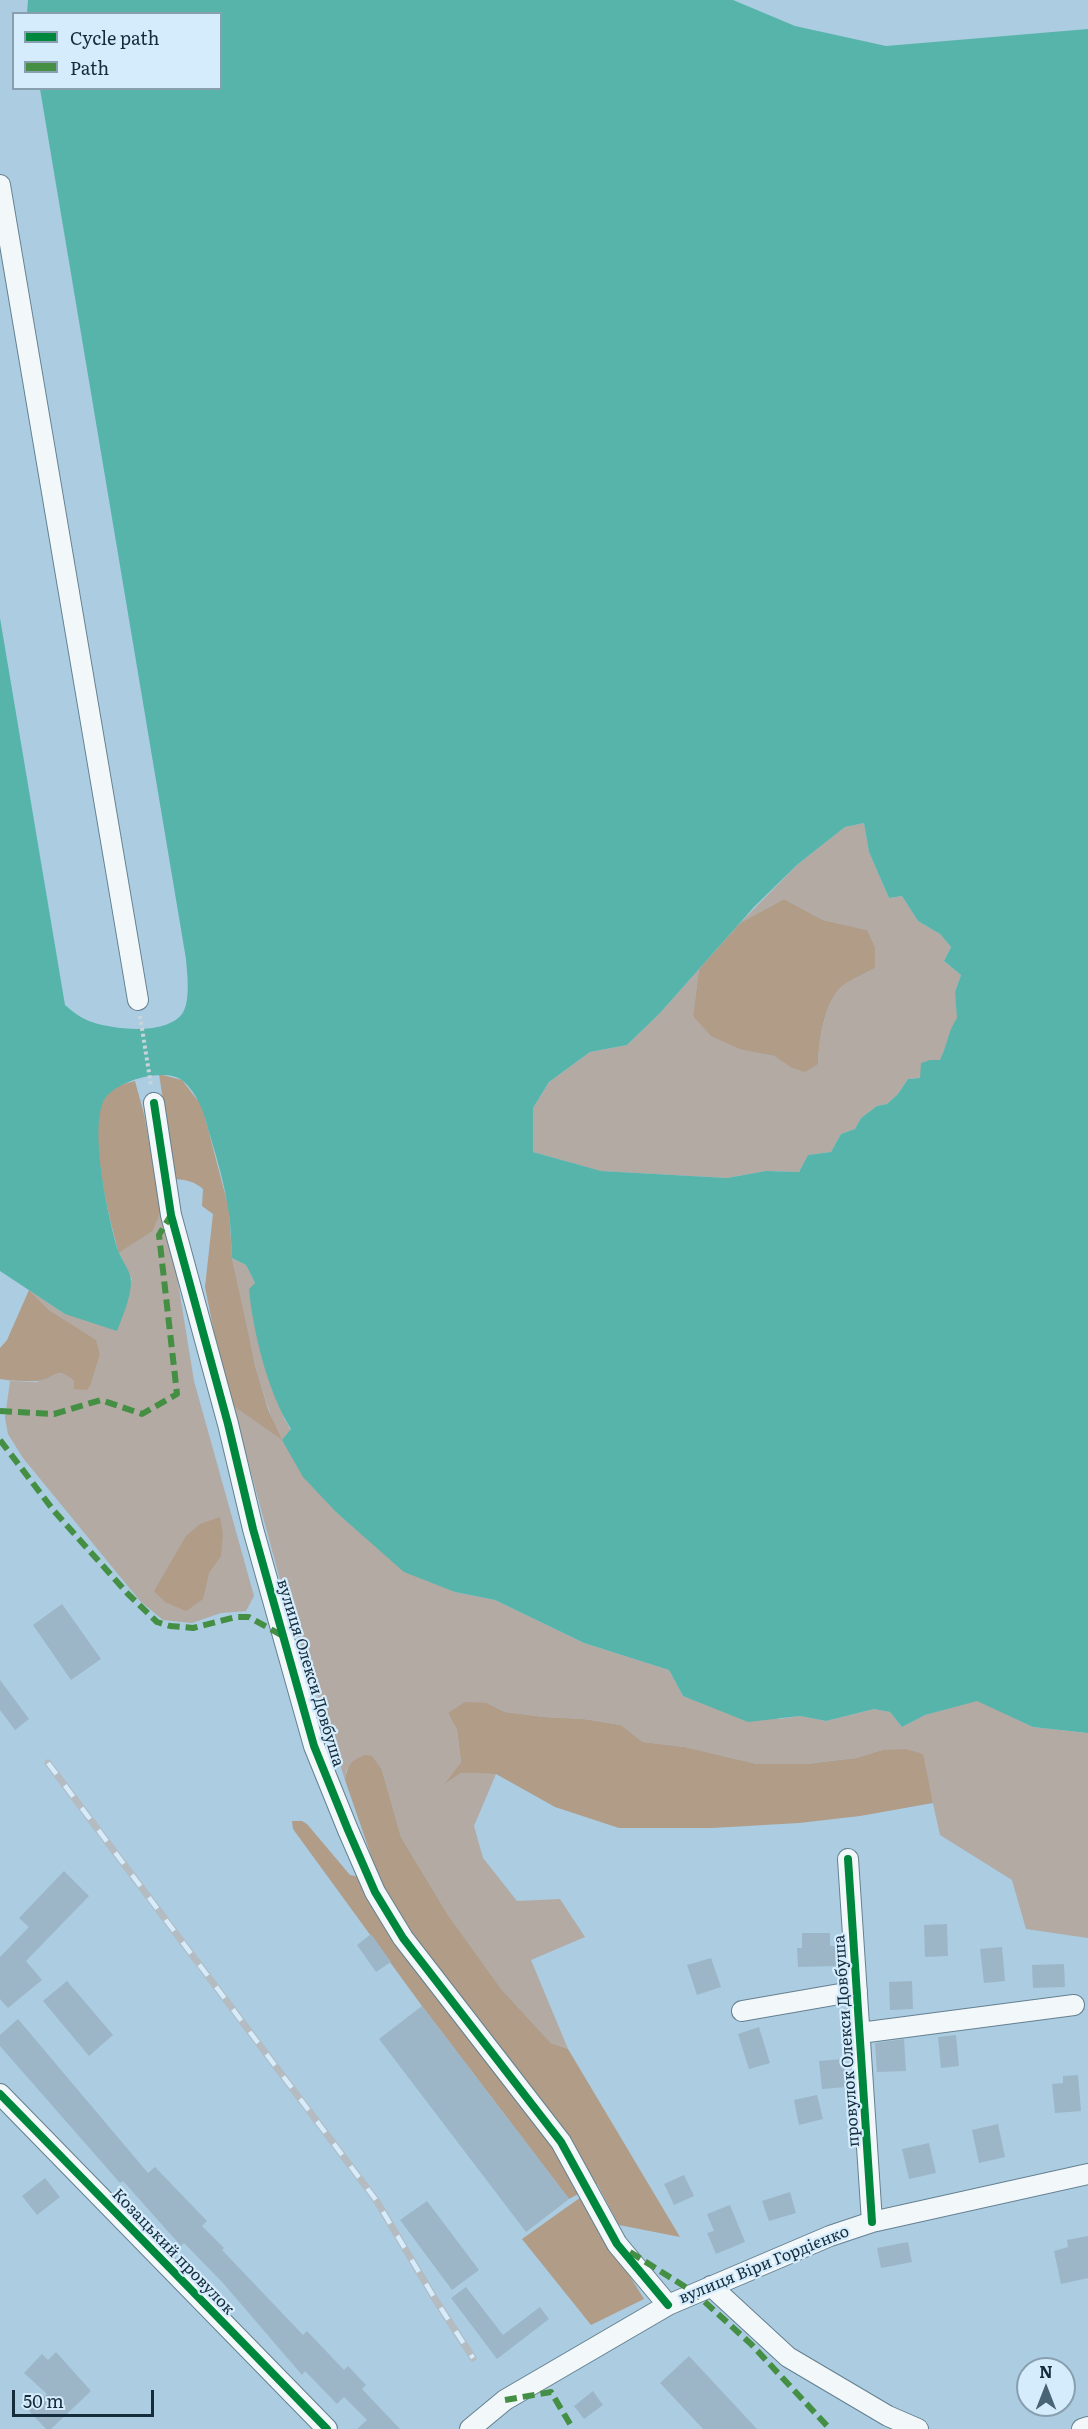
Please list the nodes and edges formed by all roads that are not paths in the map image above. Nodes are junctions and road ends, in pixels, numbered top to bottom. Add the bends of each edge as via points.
1 (0, 185) edge
2 (138, 1000) road end
3 (154, 1103) road end
4 (848, 1859) dead end
5 (857, 1990) junction
6 (1074, 2005) dead end
7 (742, 2011) dead end
8 (860, 2032) junction
9 (0, 2094) edge
10 (1088, 2174) edge
11 (872, 2222) junction
12 (711, 2286) junction
13 (668, 2305) junction
14 (1088, 2427) edge
15 (327, 2429) edge
16 (471, 2429) edge
17 (918, 2429) edge
18 (1082, 2429) edge

1 - 2 street
3 - 13 street, вулиця Олекси Довбуша via 171,1215 253,1529 314,1746 348,1830 375,1892 403,1938 561,2142 617,2244
4 - 5 street, провулок Олекси Довбуша
5 - 7 street
5 - 8 street, провулок Олекси Довбуша
6 - 8 street, провулок Олекси Довбуша
8 - 11 street, провулок Олекси Довбуша
9 - 15 street, Козацький провулок
10 - 11 street, вулиця Віри Гордієнко
11 - 12 street, вулиця Віри Гордієнко
12 - 13 street, вулиця Віри Гордієнко
12 - 17 street via 788,2357 888,2416
13 - 16 street, вулиця Віри Гордієнко via 505,2400
14 - 18 street

